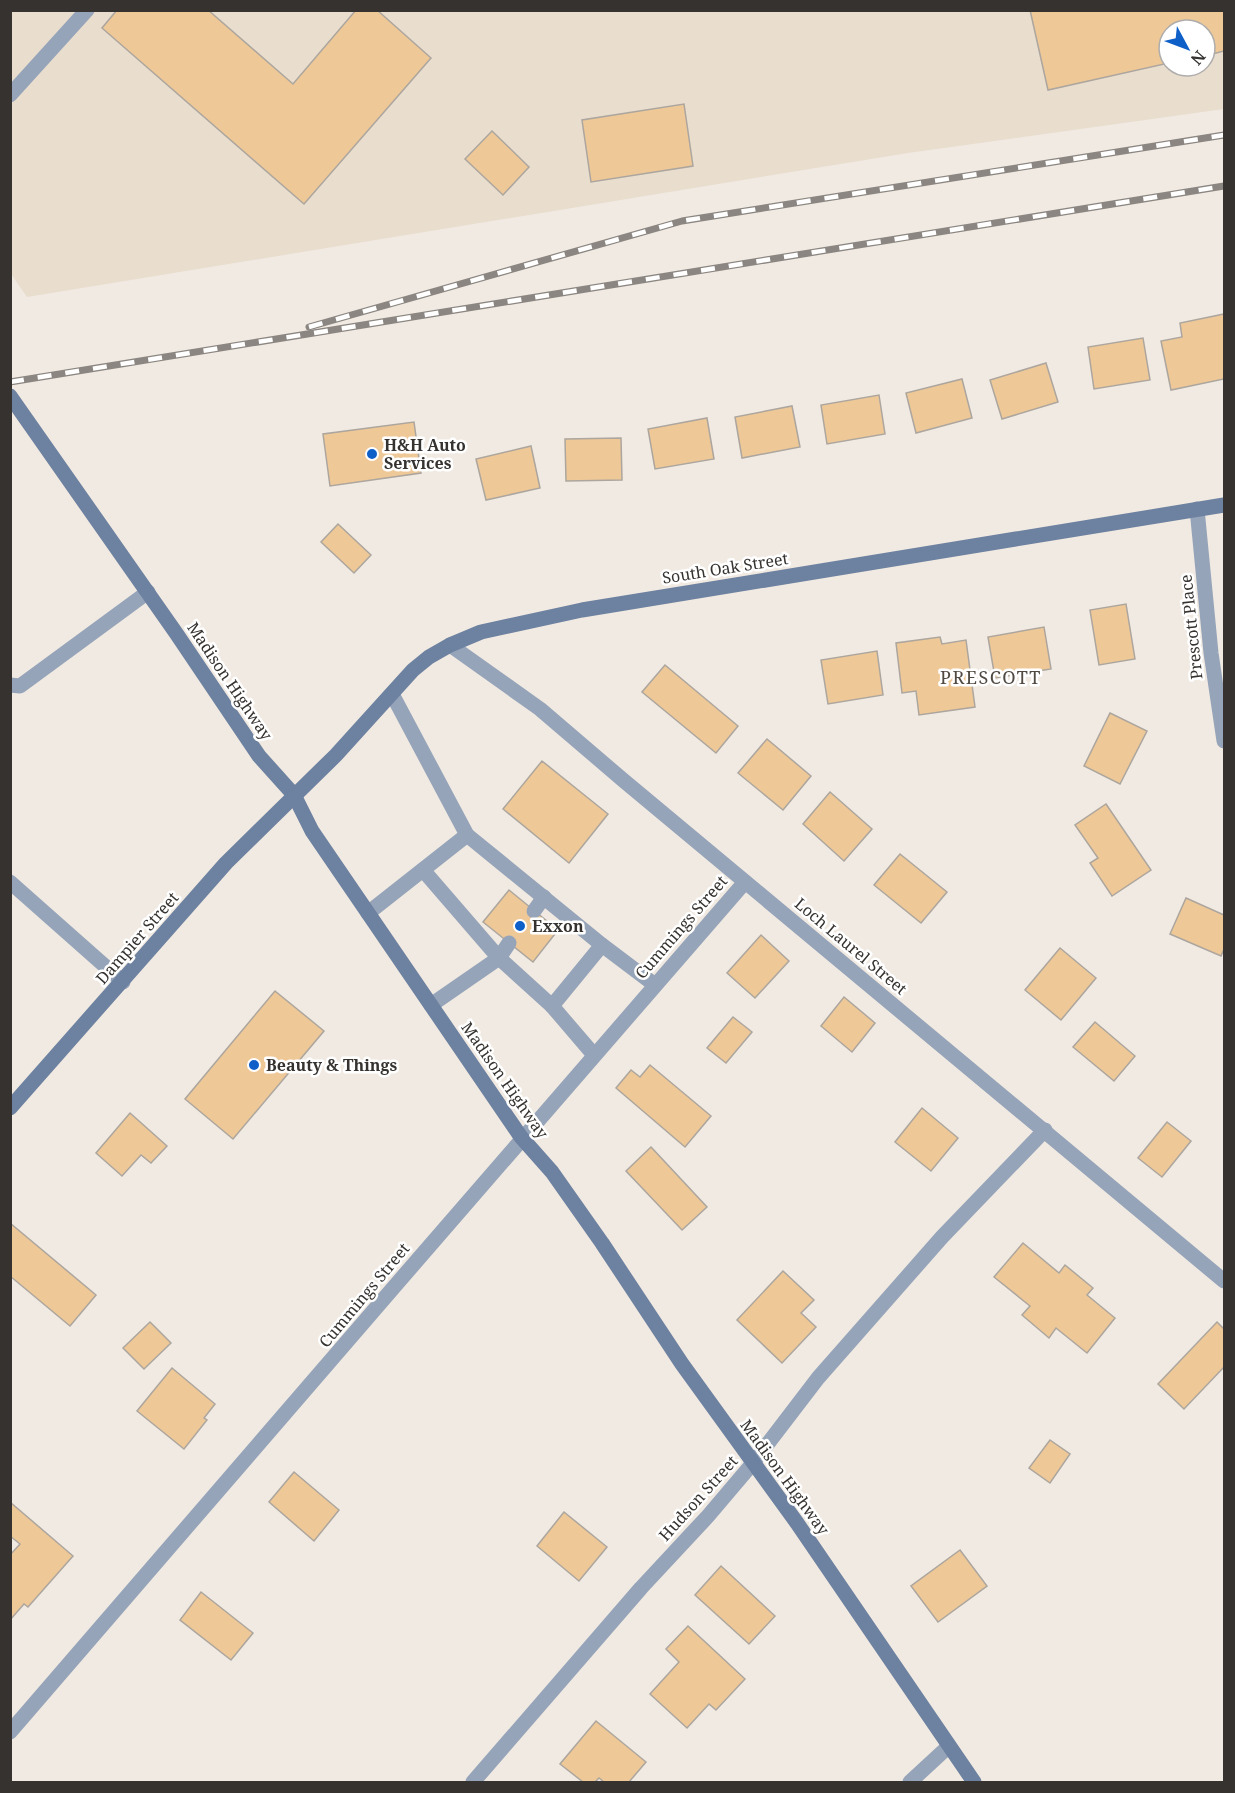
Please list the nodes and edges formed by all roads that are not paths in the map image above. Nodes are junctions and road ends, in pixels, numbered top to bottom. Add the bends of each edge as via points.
1 (87, 10) edge
2 (10, 95) edge
3 (10, 396) edge
4 (1224, 505) edge
5 (1197, 509) junction
6 (148, 592) junction
7 (450, 645) junction
8 (10, 685) edge
9 (392, 694) junction
10 (1224, 741) edge
11 (294, 795) junction
12 (467, 835) junction
13 (423, 870) junction
14 (10, 882) edge
15 (745, 882) junction
16 (544, 897) junction
17 (534, 910) dead end
18 (368, 913) junction
19 (509, 943) dead end
20 (602, 945) junction
21 (499, 958) junction
22 (123, 982) junction
23 (655, 985) junction
24 (431, 1005) junction
25 (552, 1006) junction
26 (594, 1055) junction
27 (10, 1108) edge
28 (1045, 1130) junction
29 (521, 1137) junction
30 (1224, 1281) edge
31 (753, 1463) junction
32 (10, 1732) edge
33 (949, 1746) junction
34 (474, 1782) edge
35 (910, 1782) edge
36 (974, 1782) edge

1 - 2 street
3 - 6 main road, Madison Highway
4 - 5 main road, South Oak Street
5 - 7 main road, South Oak Street via 582,610 481,632
5 - 10 street, Prescott Place
6 - 8 street via 20,686
6 - 11 main road, Madison Highway via 259,756
7 - 9 main road, South Oak Street via 413,670
7 - 15 street, Loch Laurel Street via 540,709
9 - 11 main road, South Oak Street
9 - 12 street
11 - 18 main road, Madison Highway via 312,831
11 - 22 main road, Dampier Street via 226,863
12 - 13 street
12 - 16 street
13 - 18 street
13 - 21 street
14 - 22 street
15 - 23 street, Cummings Street
15 - 28 street, Loch Laurel Street
16 - 17 street
16 - 20 street
18 - 24 main road, Madison Highway
19 - 21 street
20 - 23 street
20 - 25 street
21 - 24 street
21 - 25 street
22 - 27 main road, Dampier Street
23 - 26 street, Cummings Street
24 - 29 main road, Madison Highway
25 - 26 street
26 - 29 street, Cummings Street
28 - 30 street, Loch Laurel Street
28 - 31 street, Hudson Street via 942,1237 818,1378
29 - 31 main road, Madison Highway via 552,1172
29 - 32 street, Cummings Street
31 - 33 main road, Madison Highway
31 - 34 street, Hudson Street
33 - 35 street
33 - 36 main road, Madison Highway

